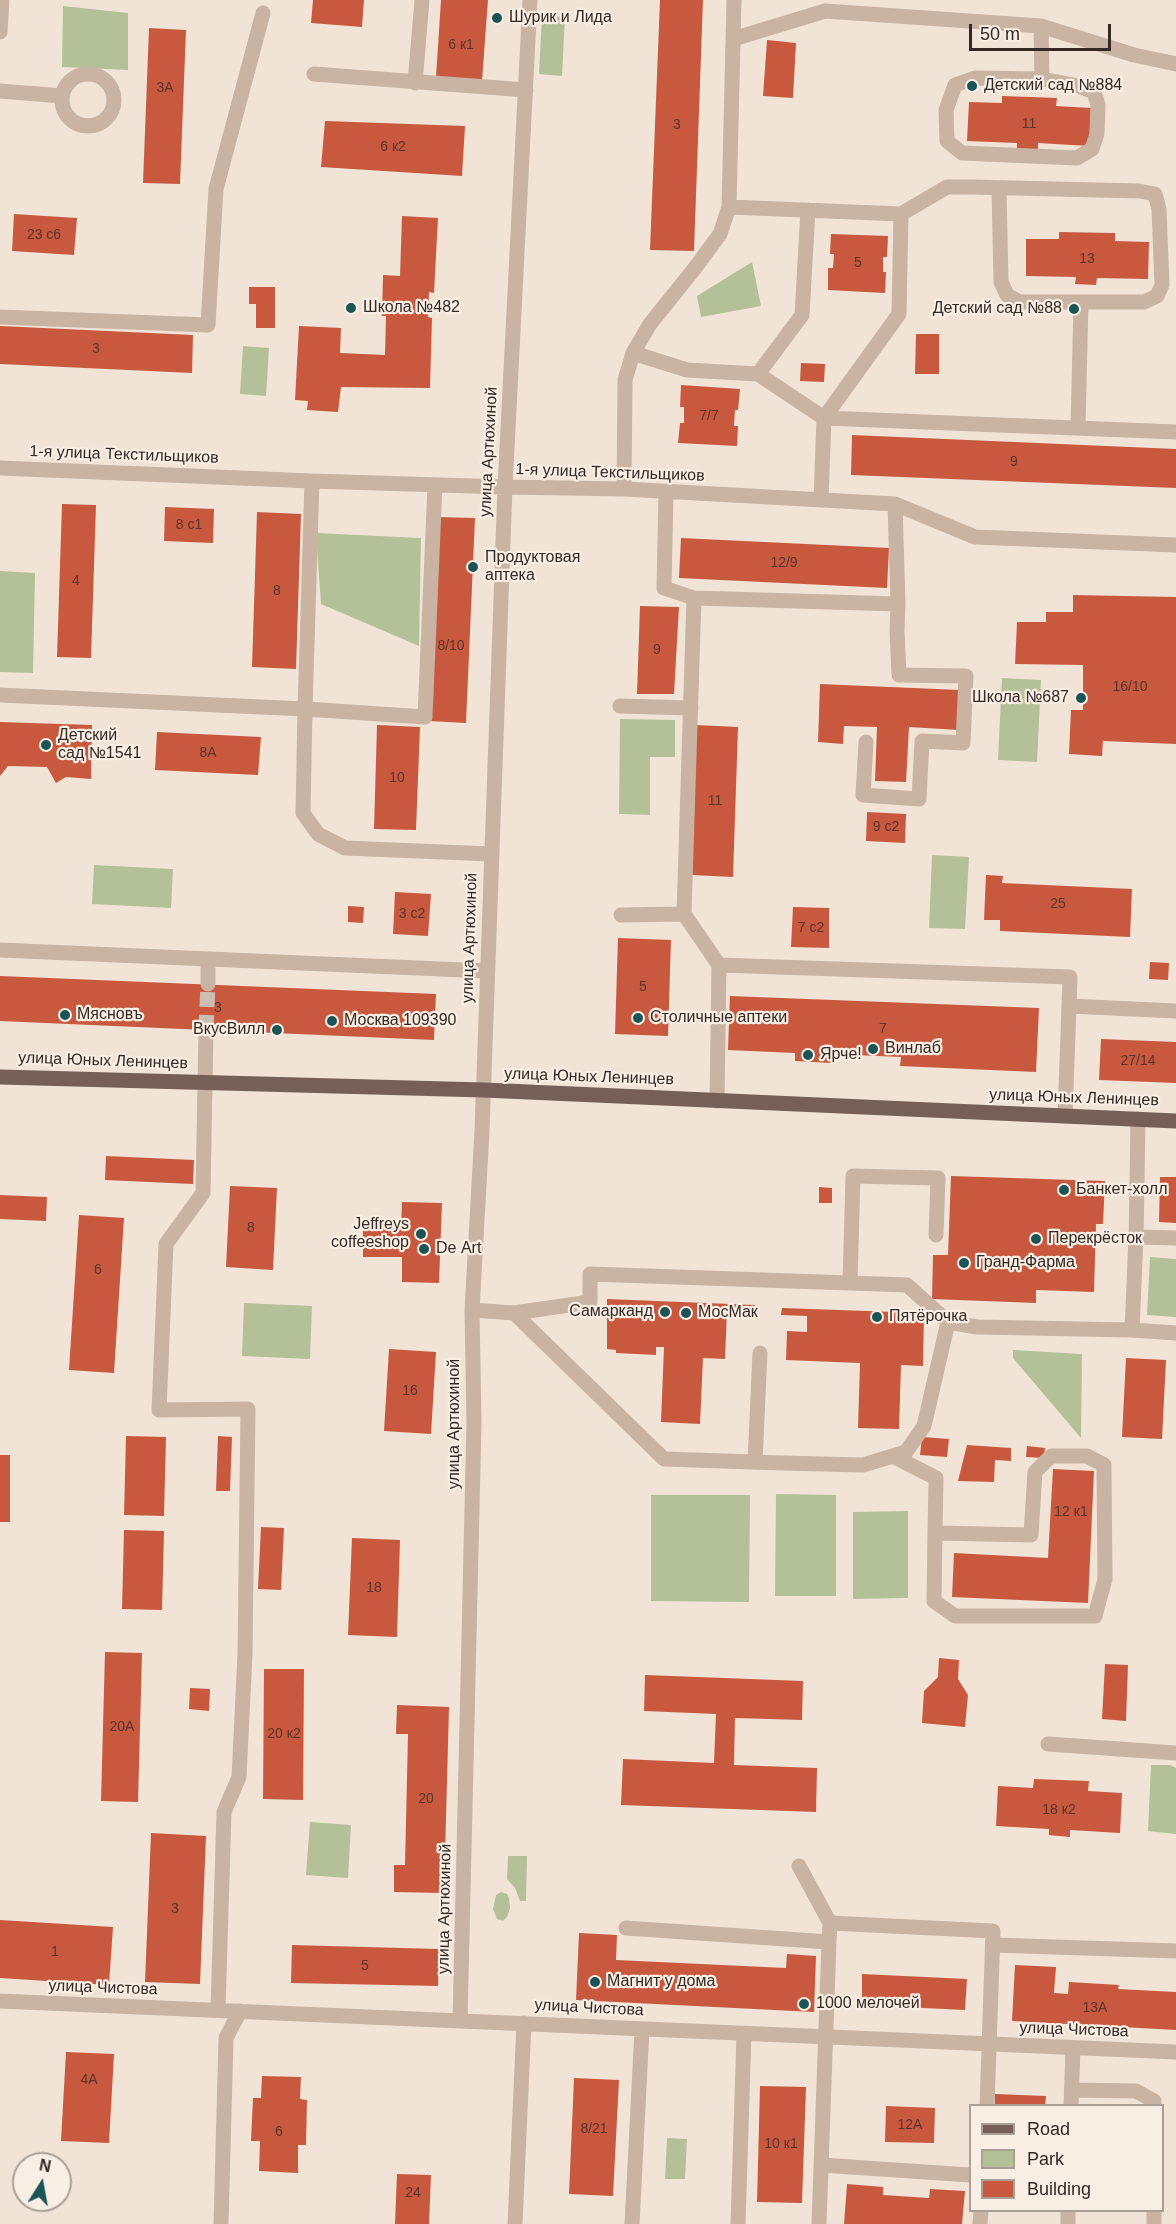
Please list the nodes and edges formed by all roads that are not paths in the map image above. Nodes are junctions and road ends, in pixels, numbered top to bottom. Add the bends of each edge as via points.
1 (2, 0) edge
2 (422, 0) edge
3 (530, 0) edge
4 (734, 0) edge
5 (263, 14) dead end
6 (1041, 26) junction
7 (0, 32) edge
8 (733, 39) junction
9 (1176, 64) edge
10 (314, 74) dead end
11 (1042, 79) junction
12 (415, 82) junction
13 (526, 90) junction
14 (0, 92) edge
15 (62, 96) dead end
16 (999, 188) junction
17 (729, 207) junction
18 (808, 210) junction
19 (901, 214) junction
20 (1081, 302) junction
21 (0, 317) edge
22 (633, 353) junction
23 (758, 374) junction
24 (824, 417) junction
25 (1078, 428) junction
26 (1176, 432) edge
27 (0, 468) edge
28 (312, 481) junction
29 (435, 484) junction
30 (505, 488) junction
31 (624, 489) junction
32 (666, 491) junction
33 (821, 500) junction
34 (896, 504) junction
35 (1176, 545) edge
36 (694, 598) junction
37 (898, 604) junction
38 (0, 695) edge
39 (620, 706) dead end
40 (691, 708) junction
41 (305, 710) junction
42 (866, 742) dead end
43 (491, 854) junction
44 (684, 914) junction
45 (621, 915) dead end
46 (0, 951) edge
47 (208, 959) junction
48 (719, 965) junction
49 (488, 971) junction
50 (208, 984) tunnel mouth
51 (1069, 1006) junction
52 (1176, 1011) edge
53 (206, 1030) tunnel mouth
54 (0, 1077) edge
55 (204, 1082) junction
56 (484, 1090) junction
57 (717, 1101) junction
58 (1065, 1116) junction
59 (1138, 1119) junction
60 (1176, 1120) edge
61 (936, 1235) dead end
62 (1176, 1238) edge
63 (1136, 1244) junction
64 (850, 1283) junction
65 (472, 1310) junction
66 (514, 1313) junction
67 (948, 1322) junction
68 (1132, 1330) junction
69 (1176, 1334) edge
70 (760, 1353) dead end
71 (893, 1456) junction
72 (755, 1462) junction
73 (935, 1533) junction
74 (1048, 1744) dead end
75 (1176, 1753) edge
76 (799, 1866) dead end
77 (830, 1923) junction
78 (626, 1928) dead end
79 (829, 1942) junction
80 (993, 1945) junction
81 (1176, 1951) edge
82 (0, 2001) edge
83 (218, 2010) junction
84 (240, 2011) junction
85 (460, 2021) junction
86 (524, 2024) junction
87 (642, 2029) junction
88 (744, 2034) junction
89 (825, 2038) junction
90 (990, 2044) junction
91 (1073, 2048) junction
92 (1176, 2052) edge
93 (1072, 2090) junction
94 (987, 2104) edge
95 (1071, 2104) edge
96 (1154, 2104) edge
97 (821, 2165) junction
98 (969, 2175) edge
99 (221, 2224) edge
100 (516, 2224) edge
101 (632, 2224) edge
102 (738, 2224) edge
103 (819, 2224) edge

1 - 7 street
2 - 12 street
3 - 13 street, улица Артюхиной
4 - 8 street
5 - 21 street via 216,189 208,325
6 - 8 street via 825,11
6 - 9 street
6 - 11 street
8 - 17 street
10 - 12 street
11 - 11 street via 975,78 955,85 946,110 947,141 962,153 1077,158 1092,149 1097,134 1098,105 1094,92
12 - 13 street
13 - 30 street, улица Артюхиной
14 - 15 street
16 - 19 street via 947,186
16 - 20 street via 1001,282 1007,295 1020,302
16 - 20 street via 1155,194 1162,285 1157,296 1144,302
17 - 18 street
17 - 22 street via 720,234 650,324
18 - 19 street
18 - 23 street via 802,315
19 - 24 street via 899,314
20 - 25 street
22 - 23 street via 687,370
22 - 31 street via 625,380
23 - 24 street
24 - 25 street
24 - 33 street
25 - 26 street
27 - 28 street, 1-я улица Текстильщиков
28 - 29 street, 1-я улица Текстильщиков
28 - 41 street
29 - 30 street, 1-я улица Текстильщиков
29 - 41 street via 425,717
30 - 31 street, 1-я улица Текстильщиков
30 - 43 street, улица Артюхиной
31 - 32 street, 1-я улица Текстильщиков
32 - 33 street, 1-я улица Текстильщиков
32 - 36 street via 664,588
33 - 34 street, 1-я улица Текстильщиков
34 - 35 street, 1-я улица Текстильщиков via 975,537
34 - 37 street
36 - 37 street
36 - 40 street
37 - 42 street via 899,675 966,676 963,743 922,741 919,799 863,795
38 - 41 street
39 - 40 street
40 - 44 street
41 - 43 street via 303,813 318,834 345,848
43 - 49 street, улица Артюхиной
44 - 45 street
44 - 48 street
46 - 47 street
47 - 49 street
47 - 50 street
48 - 51 street via 1070,977
48 - 57 street
49 - 56 street, улица Артюхиной
51 - 52 street
51 - 58 street
53 - 55 street
54 - 55 main road, улица Юных Ленинцев
55 - 56 main road, улица Юных Ленинцев
55 - 83 street via 203,1193 166,1244 159,1410 248,1409 245,1654 238,1777 224,1812
56 - 57 main road, улица Юных Ленинцев
56 - 65 street, улица Артюхиной
57 - 58 main road, улица Юных Ленинцев
58 - 59 main road, улица Юных Ленинцев
59 - 60 main road, улица Юных Ленинцев
59 - 63 street
61 - 64 street via 938,1178 853,1176
62 - 63 street via 1136,1237
63 - 68 street
64 - 66 street via 590,1274 590,1302
64 - 67 street via 907,1285
65 - 66 street
65 - 85 street, улица Артюхиной via 474,1435
66 - 72 street via 664,1459
67 - 68 street via 976,1327
67 - 71 street via 924,1426 906,1452
68 - 69 street
70 - 72 street
71 - 72 street via 862,1465
71 - 73 street via 936,1478
73 - 73 street via 934,1601 955,1616 1095,1616 1105,1579 1104,1465 1087,1456 1051,1456 1035,1472 1031,1535
74 - 75 street
76 - 77 street
77 - 79 street
77 - 80 street via 993,1931
78 - 79 street
79 - 89 street
80 - 81 street
80 - 90 street
82 - 83 street, улица Чистова
83 - 84 street, улица Чистова
84 - 85 street, улица Чистова
84 - 99 street via 226,2038
85 - 86 street, улица Чистова
86 - 87 street, улица Чистова
86 - 100 street
87 - 88 street, улица Чистова
87 - 101 street
88 - 89 street, улица Чистова
88 - 102 street
89 - 90 street, улица Чистова
89 - 97 street
90 - 91 street, улица Чистова
90 - 94 street
91 - 92 street, улица Чистова
91 - 93 street
93 - 95 street
93 - 96 street via 1136,2091
97 - 98 street
97 - 103 street

